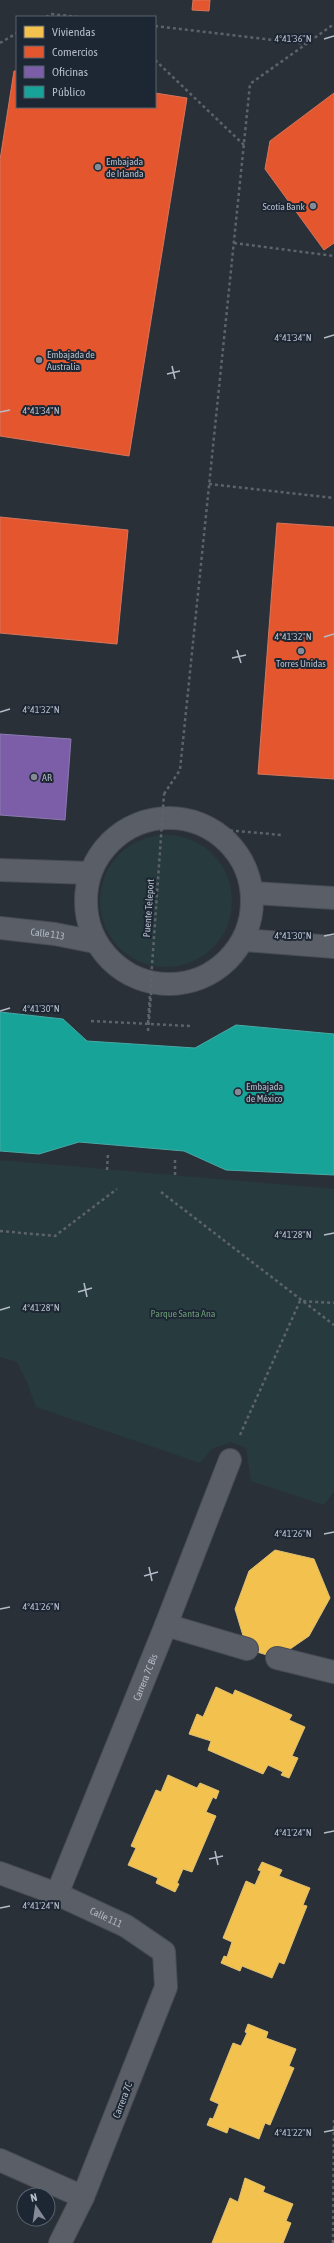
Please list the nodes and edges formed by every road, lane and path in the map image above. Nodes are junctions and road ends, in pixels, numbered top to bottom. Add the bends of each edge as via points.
1 (48, 16) edge
2 (70, 16) edge
3 (334, 24) edge
4 (156, 26) edge
5 (16, 34) edge
6 (0, 43) edge
7 (307, 44) junction
8 (156, 61) edge
9 (244, 145) junction
10 (234, 243) junction
11 (334, 256) edge
12 (209, 484) junction
13 (334, 498) edge
14 (212, 829) junction
15 (282, 836) dead end
16 (0, 870) edge
17 (90, 873) junction
18 (253, 893) junction
19 (334, 898) edge
20 (0, 928) edge
21 (244, 940) junction
22 (96, 942) junction
23 (334, 947) edge
24 (152, 983) junction
25 (91, 1021) dead end
26 (148, 1023) junction
27 (190, 1026) dead end
28 (148, 1031) dead end
29 (108, 1153) dead end
30 (175, 1159) dead end
31 (107, 1170) dead end
32 (175, 1175) dead end
33 (117, 1189) dead end
34 (161, 1192) dead end
35 (0, 1231) edge
36 (300, 1301) junction
37 (334, 1303) edge
38 (334, 1325) edge
39 (230, 1460) joint
40 (166, 1625) junction
41 (247, 1649) dead end
42 (277, 1658) dead end
43 (334, 1672) edge
44 (0, 1873) edge
45 (57, 1894) junction
46 (164, 1952) joint
47 (334, 2117) edge
48 (0, 2160) edge
49 (83, 2197) junction
50 (60, 2243) edge
51 (333, 2243) edge

1 - 2 path
3 - 7 path
4 - 7 path
5 - 6 path
7 - 9 path via 250,84
8 - 9 path
9 - 10 path
10 - 11 path
10 - 12 path
12 - 13 path
12 - 26 path, Puente Teleport, bridge via 180,770 164,794
14 - 15 path
14 - 17 street via 189,820 165,817 141,822 119,834 106,847
14 - 18 street via 233,845 247,868
16 - 17 street
17 - 22 street via 86,896 87,919
18 - 19 street
18 - 21 street via 252,917
20 - 22 street, Calle 113
21 - 23 street
21 - 24 street via 231,958 214,972 195,981 174,985
22 - 24 street via 114,964 129,975
24 - 28 path
25 - 26 path, bridge
26 - 27 path, bridge
29 - 31 path
30 - 32 path
33 - 35 path via 55,1236
34 - 36 path
36 - 37 path
36 - 38 path
36 - 39 path
39 - 40 street, Carrera 7C Bis
40 - 41 street
40 - 45 street, Carrera 7C Bis
42 - 43 street
44 - 45 street, Calle 111
45 - 46 street, Calle 111 via 126,1926
46 - 49 street, Carrera 7C via 166,1987
47 - 51 path
48 - 49 street
49 - 50 street, Carrera 7C

